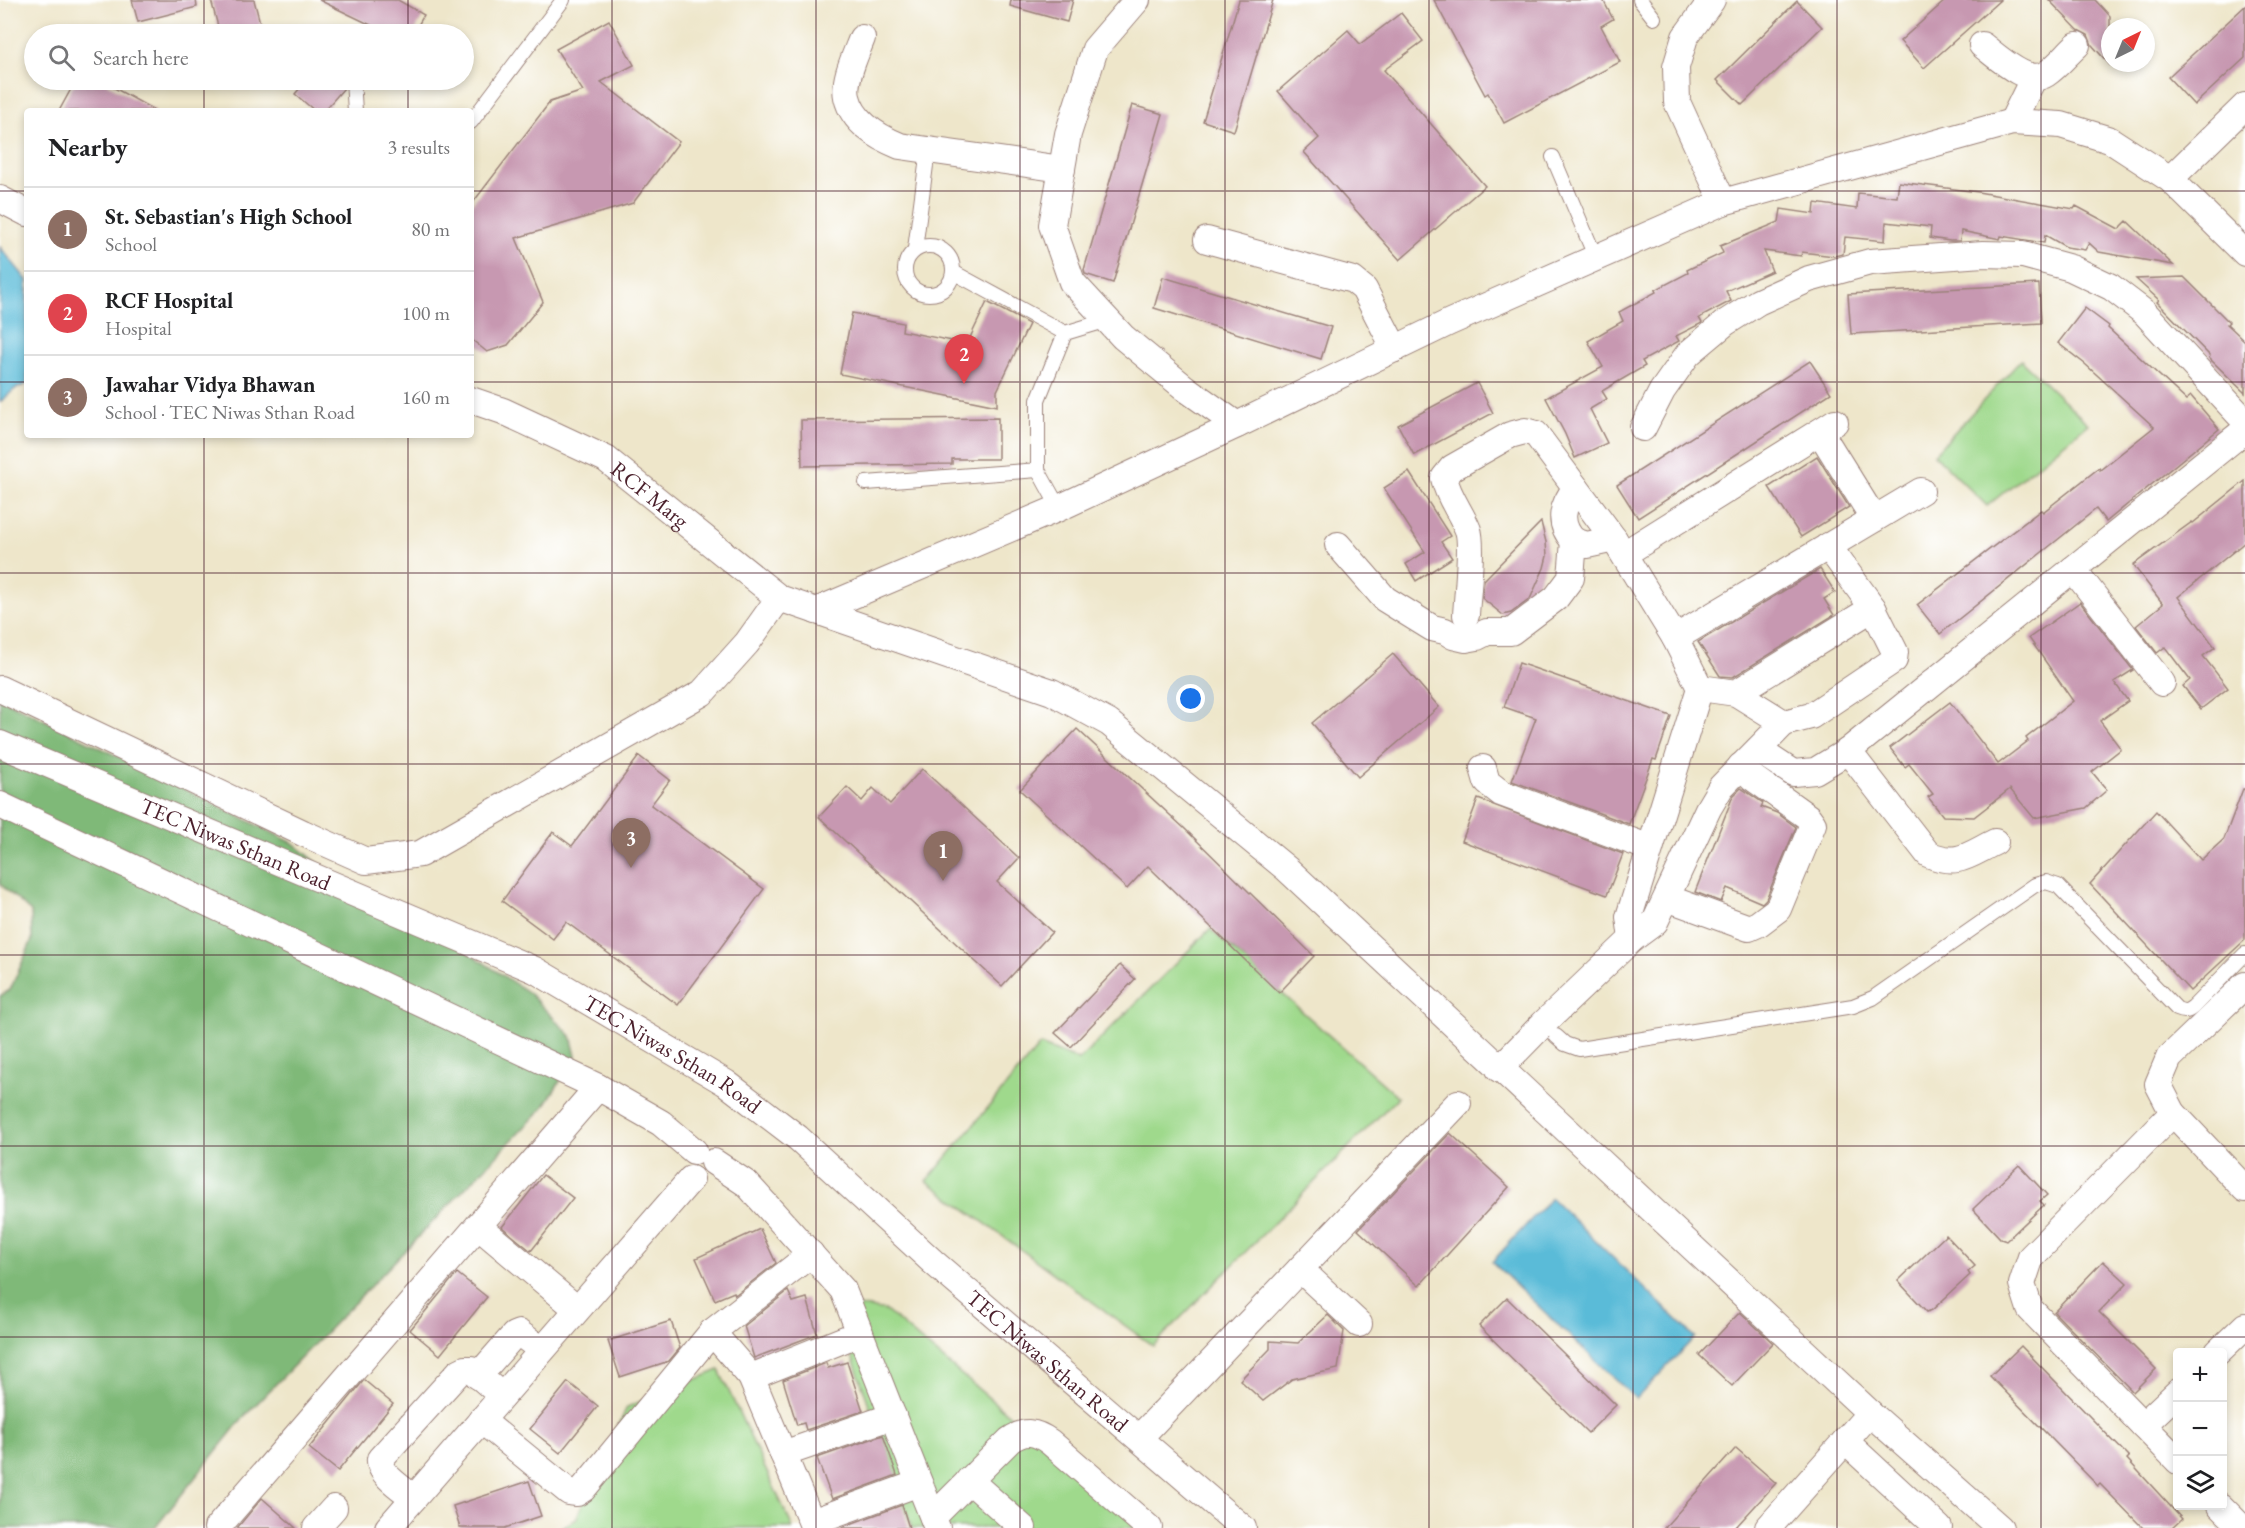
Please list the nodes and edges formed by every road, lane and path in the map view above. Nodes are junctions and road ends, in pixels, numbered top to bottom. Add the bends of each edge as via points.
1 (563, 0) edge
2 (1137, 0) edge
3 (1640, 0) edge
4 (1712, 0) edge
5 (1654, 18) dead end
6 (862, 38) dead end
7 (1982, 45) dead end
8 (2077, 45) dead end
9 (2034, 77) junction
10 (354, 90) edge
11 (2245, 106) edge
12 (356, 108) edge
13 (474, 118) edge
14 (2012, 122) junction
15 (928, 150) junction
16 (1553, 157) dead end
17 (1062, 169) junction
18 (2170, 179) junction
19 (0, 199) edge
20 (1722, 201) junction
21 (24, 211) edge
22 (1207, 240) dead end
23 (915, 249) junction
24 (2245, 253) edge
25 (1595, 256) junction
26 (953, 272) junction
27 (1108, 320) junction
28 (1065, 333) junction
29 (1395, 349) junction
30 (474, 401) edge
31 (2245, 421) edge
32 (1237, 425) junction
33 (1643, 429) dead end
34 (2245, 430) edge
35 (1038, 470) junction
36 (866, 483) dead end
37 (1576, 488) junction
38 (1921, 491) dead end
39 (1059, 508) junction
40 (1874, 519) junction
41 (1574, 541) junction
42 (1338, 545) dead end
43 (1619, 546) junction
44 (1828, 546) junction
45 (2073, 569) junction
46 (778, 598) junction
47 (1873, 609) junction
48 (816, 611) junction
49 (1466, 615) junction
50 (1445, 631) junction
51 (1487, 632) junction
52 (1675, 638) junction
53 (2162, 683) dead end
54 (1700, 688) junction
55 (0, 689) edge
56 (1736, 693) junction
57 (1784, 723) junction
58 (0, 744) edge
59 (1848, 751) junction
60 (1750, 758) junction
61 (1482, 768) dead end
62 (0, 805) edge
63 (1995, 842) dead end
64 (1650, 848) junction
65 (1667, 898) junction
66 (1632, 939) junction
67 (2245, 954) edge
68 (2245, 985) edge
69 (1556, 1036) dead end
70 (1499, 1069) junction
71 (598, 1087) junction
72 (1458, 1103) dead end
73 (2173, 1113) junction
74 (704, 1156) junction
75 (2245, 1189) edge
76 (478, 1226) junction
77 (811, 1254) junction
78 (1300, 1269) junction
79 (577, 1309) junction
80 (1359, 1324) dead end
81 (2245, 1326) edge
82 (712, 1332) junction
83 (860, 1333) junction
84 (2223, 1348) edge
85 (542, 1350) junction
86 (478, 1376) junction
87 (751, 1377) junction
88 (502, 1396) junction
89 (2173, 1397) edge
90 (1870, 1413) junction
91 (893, 1416) junction
92 (482, 1420) junction
93 (2143, 1425) junction
94 (1139, 1438) junction
95 (1845, 1441) junction
96 (783, 1454) junction
97 (2173, 1456) edge
98 (969, 1480) junction
99 (919, 1483) junction
100 (414, 1498) junction
101 (334, 1508) dead end
102 (2225, 1510) edge
103 (935, 1523) edge
104 (2242, 1524) edge
105 (813, 1525) edge
106 (217, 1528) edge
107 (316, 1528) edge
108 (388, 1528) edge
109 (1023, 1528) edge
110 (1149, 1528) edge
111 (1243, 1528) edge
112 (1768, 1528) edge
113 (1940, 1528) edge
114 (2000, 1528) edge

1 - 13 lane
2 - 17 street via 1095,49 1068,134
3 - 5 lane
4 - 20 street via 1684,37 1676,67 1677,102
6 - 15 street via 850,70 847,96 857,117 877,136 900,146
7 - 9 street via 2017,71
8 - 9 street via 2046,74
9 - 14 street
10 - 12 lane
11 - 18 street
14 - 18 street via 2061,125 2110,140
14 - 20 street
15 - 17 street
15 - 23 lane
16 - 25 lane
17 - 27 street via 1052,225 1072,282
18 - 24 street
19 - 21 street
20 - 25 street
22 - 29 street via 1353,280 1364,289
23 - 26 lane via 938,247 950,257
23 - 26 lane via 904,271 917,291 940,291
25 - 29 street
26 - 28 lane
27 - 28 lane
27 - 32 street via 1150,359
28 - 35 lane via 1038,400
29 - 32 street
30 - 46 street, RCF Marg via 606,459
31 - 33 street via 2145,313 2111,286 2071,268 2023,255 1983,254 1870,262 1809,279 1758,302 1688,354 1662,391
32 - 39 street
34 - 45 street
35 - 36 lane
35 - 39 lane
37 - 41 street via 1563,508 1564,527
37 - 43 street
37 - 49 street via 1536,434 1525,431 1510,435 1452,468 1444,478 1469,532
38 - 40 street
39 - 48 street
40 - 43 street via 1828,427
40 - 44 street
41 - 43 street
41 - 51 street via 1571,578 1556,598 1511,633
42 - 50 street via 1385,599 1432,628
43 - 52 street
44 - 47 street
44 - 52 street
45 - 53 street
45 - 59 street
46 - 48 street, RCF Marg
46 - 55 street via 747,644 702,693 420,854 366,861
47 - 56 street
47 - 57 street via 1895,652 1894,660 1810,716
48 - 70 street, RCF Marg via 1052,692 1109,723 1287,869
49 - 50 street via 1452,619
49 - 51 street via 1480,622
50 - 51 street via 1466,639
52 - 54 street
54 - 56 street
54 - 64 street
56 - 57 street
57 - 60 street
58 - 94 street, TEC Niwas Sthan Road via 535,970 726,1083 798,1138 933,1262
59 - 60 street via 1815,771 1792,773
59 - 63 street via 1928,854 1945,861 1957,860
60 - 65 street via 1720,787
60 - 65 street via 1753,778 1808,816 1813,824 1778,909 1749,928
61 - 64 street via 1487,782 1501,793
62 - 71 street
64 - 66 street via 1629,917
65 - 66 street via 1655,922
66 - 70 street
67 - 69 lane via 2193,1007 2188,1011 2177,1009 2058,886 2046,882 2035,885 1873,998 1853,1006 1579,1049
68 - 73 street via 2169,1058 2158,1084
70 - 90 street, RCF Marg
71 - 74 street via 662,1123
71 - 76 street
72 - 78 street
73 - 75 street
73 - 93 street via 2031,1257 2022,1284 2030,1309
74 - 77 street via 747,1184
74 - 79 street via 715,1167 710,1176 701,1181 691,1179
76 - 79 street
76 - 106 street
77 - 82 street
77 - 83 street via 843,1290
78 - 80 street
78 - 94 street
79 - 85 street
81 - 84 street
82 - 87 street
82 - 92 street via 578,1492 569,1492
83 - 87 street
83 - 91 street
85 - 86 street via 519,1333 514,1335
85 - 88 street
86 - 88 street
86 - 100 street via 471,1369 459,1372 380,1459 383,1471
87 - 96 street
88 - 92 street
89 - 93 street
90 - 95 street
90 - 114 street, RCF Marg
91 - 96 street
91 - 99 street
92 - 100 street
93 - 97 street
94 - 111 street, TEC Niwas Sthan Road
95 - 112 street
95 - 113 street
96 - 105 street
98 - 103 street
98 - 109 street
98 - 110 street via 1010,1440 1032,1432 1050,1442
99 - 103 street
99 - 105 street
100 - 108 street
101 - 107 street
102 - 104 street

